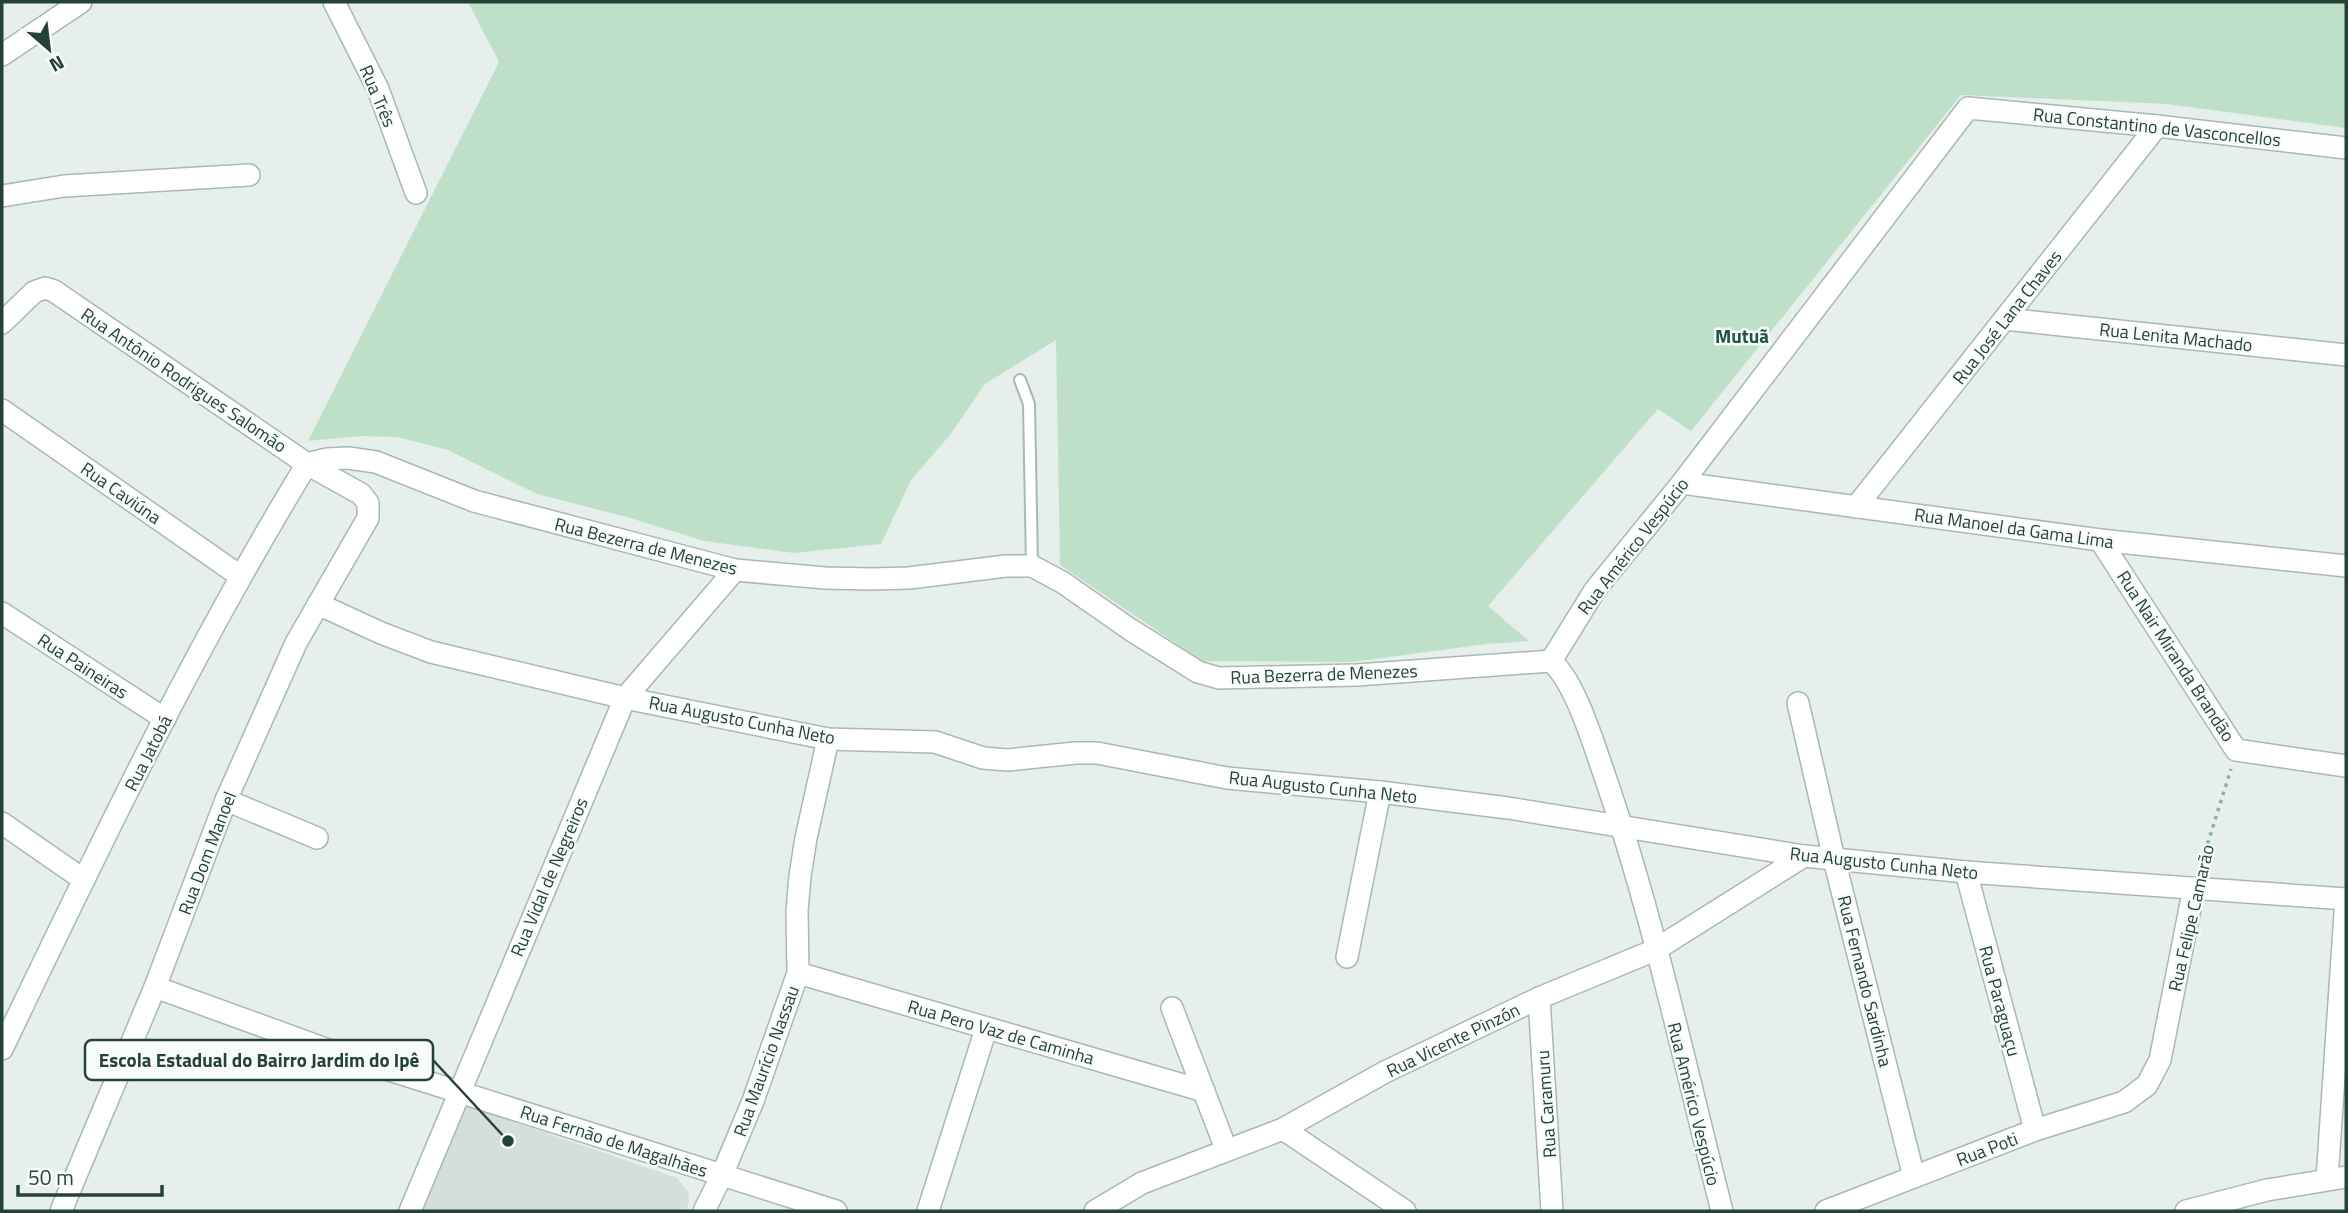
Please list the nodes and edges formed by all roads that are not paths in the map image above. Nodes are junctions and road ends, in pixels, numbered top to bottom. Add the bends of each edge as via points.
1 (81, 2) edge
2 (334, 2) edge
3 (2, 54) edge
4 (1968, 108) joint
5 (2157, 126) junction
6 (2346, 148) edge
7 (249, 174) dead end
8 (416, 193) dead end
9 (2, 196) edge
10 (2005, 319) junction
11 (2, 323) edge
12 (2346, 355) edge
13 (1020, 380) dead end
14 (2, 410) edge
15 (307, 464) junction
16 (1682, 483) junction
17 (368, 503) joint
18 (1856, 507) junction
19 (2100, 540) junction
20 (1032, 566) junction
21 (2346, 566) edge
22 (734, 570) junction
23 (240, 576) junction
24 (318, 604) junction
25 (2, 613) edge
26 (1551, 661) junction
27 (625, 698) junction
28 (1798, 702) dead end
29 (165, 719) junction
30 (828, 739) junction
31 (2346, 766) edge
32 (1380, 792) junction
33 (226, 800) junction
34 (2, 823) edge
35 (1623, 827) junction
36 (317, 838) dead end
37 (1804, 856) junction
38 (1834, 859) junction
39 (1966, 872) junction
40 (84, 880) junction
41 (2194, 888) junction
42 (2346, 899) edge
43 (1655, 950) junction
44 (1347, 957) dead end
45 (798, 973) junction
46 (155, 988) junction
47 (1539, 998) junction
48 (1172, 1008) dead end
49 (10, 1013) edge
50 (986, 1029) junction
51 (2, 1049) edge
52 (2147, 1085) joint
53 (458, 1091) junction
54 (1204, 1091) junction
55 (1283, 1129) junction
56 (2035, 1130) junction
57 (1226, 1149) junction
58 (722, 1175) junction
59 (1914, 1177) junction
60 (2337, 1178) edge
61 (61, 1211) edge
62 (410, 1211) edge
63 (704, 1211) edge
64 (836, 1211) edge
65 (928, 1211) edge
66 (1095, 1211) edge
67 (1405, 1211) edge
68 (1552, 1211) edge
69 (1722, 1211) edge
70 (1826, 1211) edge
71 (2186, 1211) edge

1 - 3 street
2 - 8 street, Rua Três via 378,89
4 - 5 street, Rua Constantino de Vasconcellos
4 - 16 street, Rua Américo Vespúcio
5 - 6 street, Rua Constantino de Vasconcellos
5 - 10 street, Rua José Lana Chaves
7 - 9 street via 64,186
10 - 12 street, Rua Lenita Machado
10 - 18 street, Rua José Lana Chaves
11 - 15 street, Rua Antônio Rodrigues Salomão via 34,292 54,291
13 - 20 lane via 1029,404
14 - 23 street, Rua Caviúna
15 - 17 street, Rua Antônio Rodrigues Salomão via 361,494
15 - 22 street, Rua Bezerra de Menezes via 348,458 376,463 474,501
15 - 23 street, Rua Jatobá
16 - 18 street, Rua Manoel da Gama Lima
16 - 26 street, Rua Américo Vespúcio via 1595,590
17 - 24 street, Rua Dom Manoel via 368,518
18 - 19 street, Rua Manoel da Gama Lima
19 - 21 street, Rua Manoel da Gama Lima
19 - 31 street, Rua Nair Miranda Brandão via 2236,750
20 - 22 street, Rua Bezerra de Menezes via 871,579
20 - 26 street, Rua Bezerra de Menezes via 1198,673 1219,678 1357,675
22 - 27 street, Rua Vidal de Negreiros
23 - 29 street, Rua Jatobá
24 - 27 street, Rua Augusto Cunha Neto via 431,652
24 - 33 street, Rua Dom Manoel
25 - 29 street, Rua Paineiras
26 - 35 street, Rua Américo Vespúcio via 1560,669 1588,727
27 - 30 street, Rua Augusto Cunha Neto
27 - 53 street, Rua Vidal de Negreiros
28 - 38 street, Rua Fernando Sardinha
29 - 40 street, Rua Jatobá
30 - 32 street, Rua Augusto Cunha Neto via 935,742 983,758 1007,760 1097,753 1227,778
30 - 45 street, Rua Maurício Nassau via 800,876
32 - 35 street, Rua Augusto Cunha Neto
32 - 44 street
33 - 36 street
33 - 46 street, Rua Dom Manoel
34 - 40 street
35 - 37 street, Rua Augusto Cunha Neto
35 - 43 street, Rua Américo Vespúcio
37 - 38 street, Rua Augusto Cunha Neto
37 - 43 street, Rua Vicente Pinzón
38 - 39 street, Rua Augusto Cunha Neto
38 - 59 street, Rua Fernando Sardinha
39 - 41 street, Rua Augusto Cunha Neto
39 - 56 street, Rua Paraguaçu
40 - 49 street, Rua Jatobá
41 - 42 street, Rua Augusto Cunha Neto
41 - 52 street, Rua Felipe Camarão via 2160,1060
42 - 60 street
43 - 47 street, Rua Vicente Pinzón
43 - 69 street, Rua Américo Vespúcio
45 - 50 street, Rua Pero Vaz de Caminha
45 - 58 street, Rua Maurício Nassau
46 - 53 street, Rua Fernão de Magalhães
46 - 61 street, Rua Dom Manoel
47 - 55 street, Rua Vicente Pinzón via 1385,1072
47 - 68 street, Rua Caramuru
48 - 54 street
49 - 51 street, Rua Jatobá
50 - 54 street, Rua Pero Vaz de Caminha
50 - 65 street
52 - 56 street, Rua Poti via 2124,1102
53 - 58 street, Rua Fernão de Magalhães
53 - 62 street, Rua Vidal de Negreiros
54 - 57 street
55 - 57 street, Rua Vicente Pinzón
55 - 67 street
56 - 59 street, Rua Poti
57 - 66 street, Rua Vicente Pinzón via 1142,1183
58 - 63 street, Rua Maurício Nassau
58 - 64 street, Rua Fernão de Magalhães
59 - 70 street, Rua Poti
60 - 71 street

